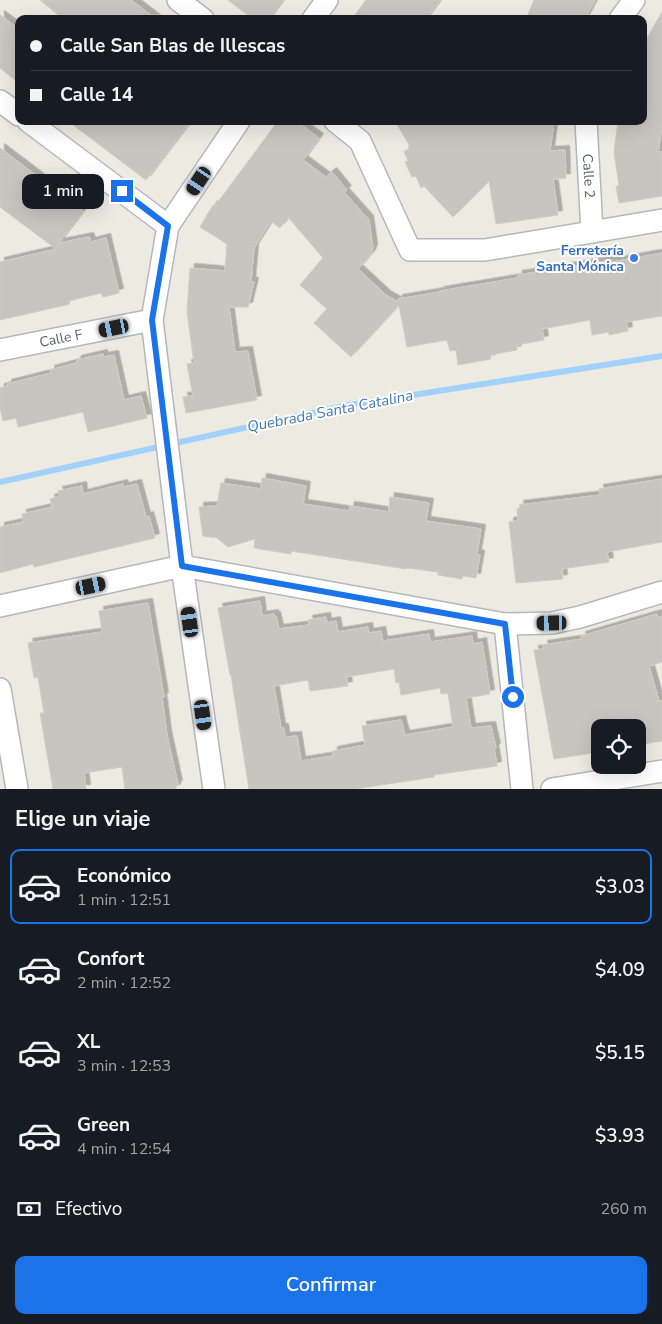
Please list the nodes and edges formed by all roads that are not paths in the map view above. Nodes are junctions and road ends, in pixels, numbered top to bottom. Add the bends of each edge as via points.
1 (178, 0) edge
2 (327, 0) edge
3 (634, 0) edge
4 (198, 15) edge
5 (316, 15) edge
6 (623, 15) edge
7 (0, 101) edge
8 (15, 112) edge
9 (33, 125) edge
10 (236, 125) edge
11 (340, 125) edge
12 (586, 125) edge
13 (662, 220) edge
14 (168, 226) junction
15 (592, 232) junction
16 (152, 320) junction
17 (0, 350) edge
18 (182, 566) junction
19 (662, 592) edge
20 (0, 606) edge
21 (505, 624) junction
22 (0, 689) edge
23 (662, 772) edge
24 (17, 789) edge
25 (214, 789) edge
26 (522, 789) edge
27 (552, 789) edge

1 - 4 street
2 - 5 street
3 - 6 street
7 - 8 street
9 - 14 street
10 - 14 street
11 - 15 street via 360,141 410,250 485,250
12 - 15 street, Calle 2
13 - 15 street
14 - 16 street
16 - 17 street, Calle F
16 - 18 street
18 - 20 street
18 - 21 street
18 - 25 street
19 - 21 street via 552,623
21 - 26 street
22 - 24 street
23 - 27 street

